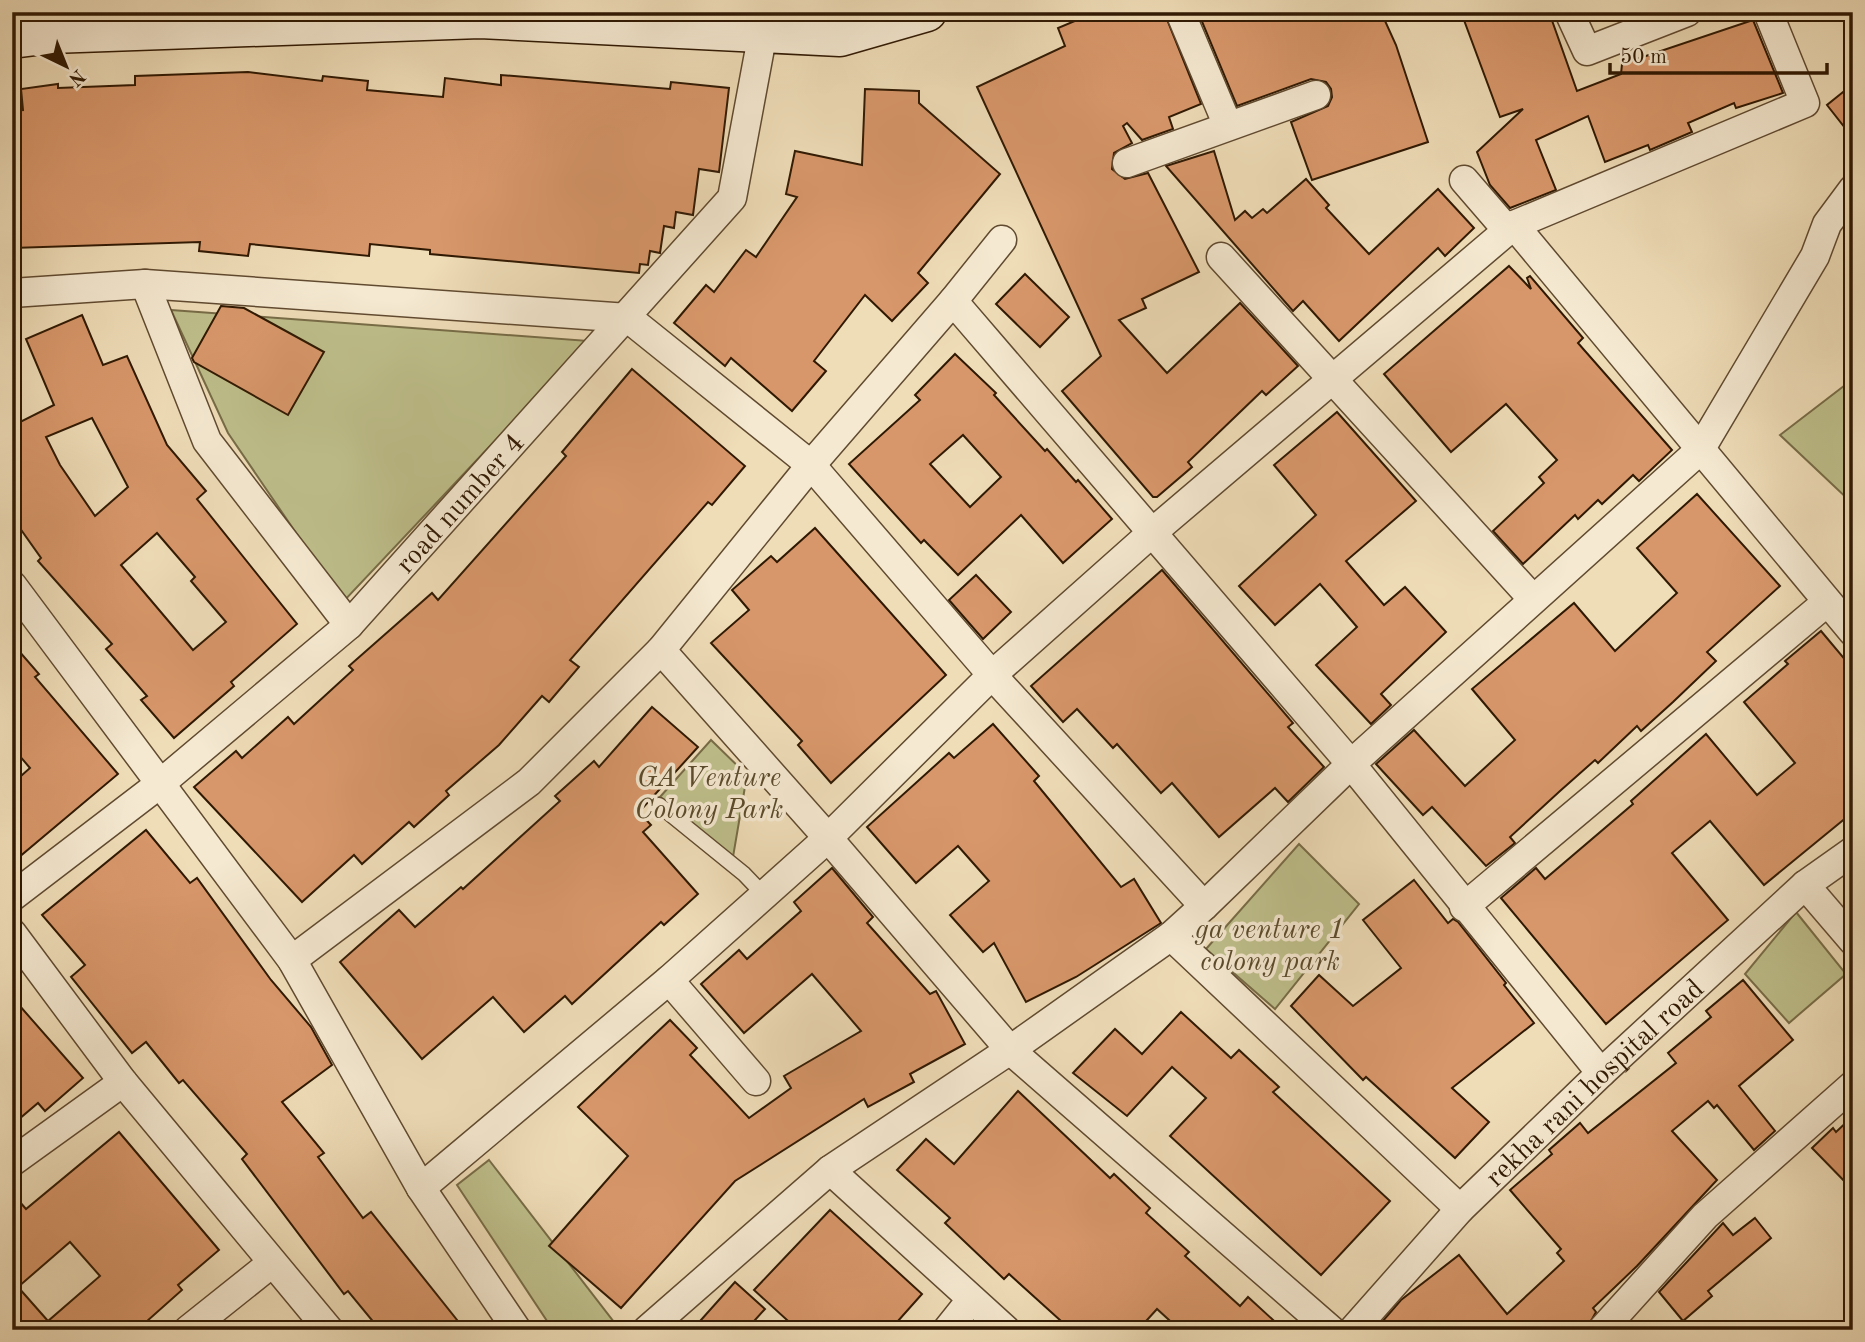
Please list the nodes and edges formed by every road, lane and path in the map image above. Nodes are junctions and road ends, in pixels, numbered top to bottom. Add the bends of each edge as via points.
1 (927, 12) edge
2 (1180, 12) edge
3 (1569, 12) edge
4 (1686, 12) edge
5 (1768, 12) edge
6 (480, 16) edge
7 (122, 22) edge
8 (760, 22) edge
9 (12, 40) edge
10 (1316, 95) dead end
11 (1228, 126) junction
12 (1127, 163) dead end
13 (1464, 180) dead end
14 (1853, 189) edge
15 (1511, 228) junction
16 (1002, 240) dead end
17 (1221, 257) dead end
18 (145, 284) junction
19 (12, 293) edge
20 (953, 301) junction
21 (628, 318) junction
22 (1335, 380) junction
23 (1700, 450) junction
24 (811, 465) junction
25 (1154, 531) junction
26 (12, 585) edge
27 (1532, 598) junction
28 (1827, 602) junction
29 (349, 625) junction
30 (1853, 632) edge
31 (662, 650) junction
32 (992, 675) junction
33 (1351, 764) junction
34 (161, 783) junction
35 (659, 805) dead end
36 (828, 838) junction
37 (1853, 851) edge
38 (1805, 885) junction
39 (764, 895) junction
40 (12, 897) edge
41 (1204, 906) junction
42 (1464, 907) junction
43 (12, 933) edge
44 (1171, 936) junction
45 (1853, 941) edge
46 (292, 960) junction
47 (669, 979) junction
48 (1010, 1050) junction
49 (1601, 1073) junction
50 (756, 1081) dead end
51 (124, 1082) junction
52 (1853, 1085) edge
53 (12, 1162) edge
54 (830, 1170) junction
55 (421, 1188) junction
56 (1460, 1209) junction
57 (272, 1263) junction
58 (971, 1300) junction
59 (658, 1326) edge
60 (188, 1330) edge
61 (329, 1330) edge
62 (517, 1330) edge
63 (947, 1330) edge
64 (1006, 1330) edge
65 (1331, 1330) edge
66 (1353, 1330) edge
67 (1602, 1330) edge

1 - 8 main road via 840,37
2 - 11 street
3 - 4 street via 1587,51
5 - 15 street via 1805,103
6 - 7 main road
6 - 8 main road
7 - 9 main road
8 - 21 street, road number 4 via 732,198
10 - 11 street
11 - 12 street
13 - 15 street
14 - 23 street via 1826,224 1815,256
15 - 22 street
15 - 23 street
16 - 20 street
17 - 22 street
18 - 19 street
18 - 21 street
18 - 29 street via 207,441
20 - 24 street
20 - 25 street
21 - 24 street
21 - 29 street, road number 4
22 - 25 street
22 - 27 street
23 - 27 street
23 - 28 street
24 - 31 street
24 - 32 street
25 - 32 street
25 - 33 street
26 - 34 street
27 - 33 street
28 - 30 street
28 - 42 street
29 - 34 street, road number 4
31 - 36 street
31 - 46 street via 529,782
32 - 36 street
32 - 41 street
33 - 41 street
33 - 42 street
34 - 40 street, road number 4
34 - 46 street
35 - 39 lane
36 - 39 street
36 - 48 street
37 - 38 street, rekha rani hospital road
38 - 45 street
38 - 49 street, rekha rani hospital road
39 - 47 street
41 - 44 street
42 - 49 street
43 - 51 street
44 - 48 street
44 - 56 street
46 - 55 street
47 - 50 street
47 - 55 street
48 - 54 street
48 - 65 street
49 - 56 street, rekha rani hospital road
51 - 53 street
51 - 57 street
52 - 67 street via 1705,1216
54 - 58 street
54 - 59 street
55 - 62 street
56 - 66 street, rekha rani hospital road
57 - 60 street
57 - 61 street
58 - 63 street
58 - 64 street

